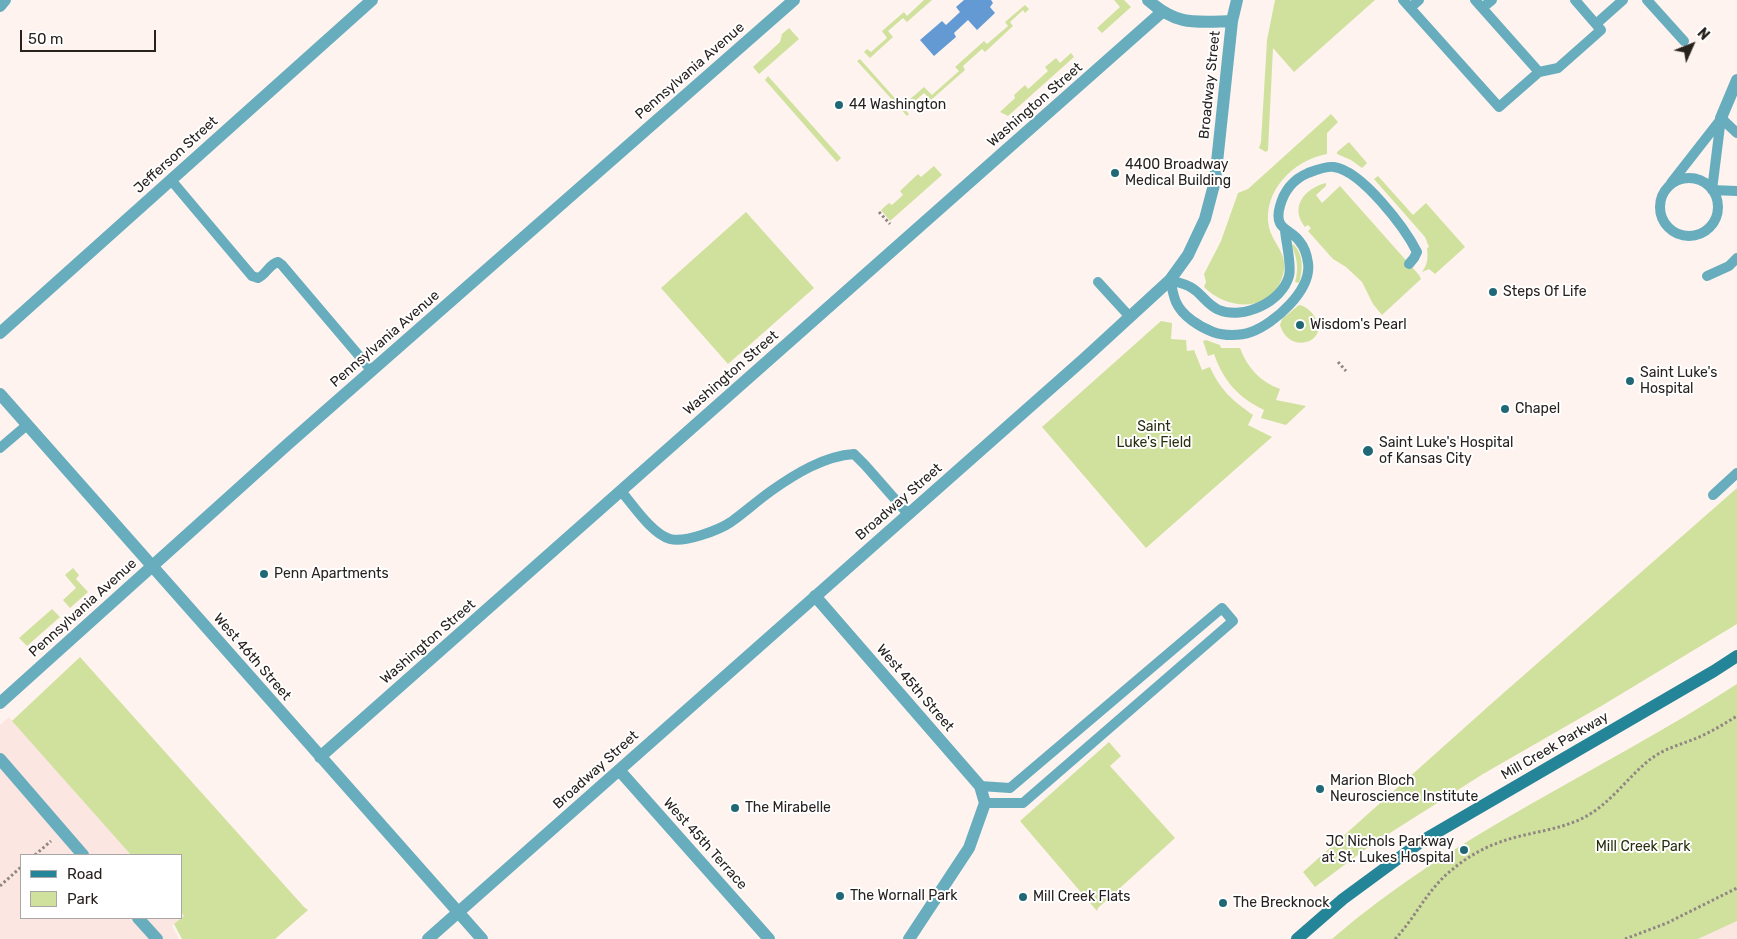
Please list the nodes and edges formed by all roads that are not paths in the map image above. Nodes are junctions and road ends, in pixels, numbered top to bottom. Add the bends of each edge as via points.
1 (5, 0) edge
2 (372, 0) edge
3 (794, 0) edge
4 (1148, 0) edge
5 (1237, 0) edge
6 (1419, 0) edge
7 (1492, 0) edge
8 (1575, 0) edge
9 (1623, 0) edge
10 (1647, 0) edge
11 (1407, 4) edge
12 (1479, 4) edge
13 (0, 6) edge
14 (1162, 12) junction
15 (1232, 21) junction
16 (1596, 24) junction
17 (1684, 42) dead end
18 (1539, 72) junction
19 (1737, 80) edge
20 (1721, 118) junction
21 (1737, 133) edge
22 (171, 180) junction
23 (1669, 185) junction
24 (1712, 190) junction
25 (1737, 191) edge
26 (1285, 230) junction
27 (1737, 258) edge
28 (1409, 264) dead end
29 (1707, 276) dead end
30 (1170, 280) junction
31 (1098, 282) dead end
32 (1130, 317) junction
33 (0, 333) edge
34 (372, 370) junction
35 (0, 394) edge
36 (27, 424) junction
37 (0, 448) edge
38 (1737, 473) edge
39 (621, 491) junction
40 (1713, 495) dead end
41 (908, 514) junction
42 (152, 566) junction
43 (815, 596) junction
44 (1737, 656) edge
45 (1156, 664) junction
46 (1168, 677) junction
47 (2, 697) edge
48 (1102, 710) junction
49 (1114, 724) junction
50 (1069, 738) junction
51 (1081, 752) junction
52 (320, 757) junction
53 (0, 759) edge
54 (618, 770) junction
55 (980, 786) junction
56 (985, 804) junction
57 (83, 854) edge
58 (458, 912) junction
59 (139, 919) edge
60 (157, 939) edge
61 (428, 939) edge
62 (482, 939) edge
63 (769, 939) edge
64 (909, 939) edge
65 (1296, 939) edge

1 - 13 street
2 - 22 street, Jefferson Street
3 - 34 street, Pennsylvania Avenue
4 - 14 street
5 - 15 street, Broadway Street
6 - 11 lane
7 - 12 lane
8 - 16 lane
9 - 16 lane
10 - 17 lane
11 - 18 lane via 1499,107
12 - 18 lane
14 - 15 street via 1188,22
14 - 39 street, Washington Street
15 - 30 street, Broadway Street via 1215,181 1205,219 1188,255
16 - 18 lane via 1601,30 1558,68
19 - 20 street
20 - 21 lane
20 - 23 lane
20 - 24 lane
22 - 33 street, Jefferson Street
22 - 34 lane via 252,276 263,276 274,263 282,265
23 - 24 lane via 1687,178 1696,179
23 - 24 lane via 1660,201 1660,211 1669,228 1686,236 1704,232 1716,217 1718,208
24 - 25 lane
26 - 28 lane via 1279,222 1284,194 1300,177 1334,167 1350,173 1367,186 1410,237 1417,252
26 - 30 lane via 1289,276 1272,299 1259,308 1232,312 1219,310 1192,288
26 - 30 lane via 1300,241 1308,271 1300,293 1259,329 1230,335 1214,333 1201,326 1188,318 1177,304
27 - 29 lane via 1729,266
30 - 32 street, Broadway Street
31 - 32 lane
32 - 41 street, Broadway Street
34 - 42 street, Pennsylvania Avenue
35 - 36 street, West 46th Street
36 - 37 lane
36 - 42 street, West 46th Street
38 - 40 lane
39 - 41 lane via 656,531 670,539 693,538 730,523 771,490 804,470 839,455 854,454
39 - 52 street, Washington Street
41 - 43 street, Broadway Street
42 - 47 street, Pennsylvania Avenue
42 - 52 street, West 46th Street
43 - 54 street, Broadway Street
43 - 55 street, West 45th Street
44 - 65 main road, Mill Creek Parkway via 1422,841 1343,899
45 - 46 lane
45 - 46 lane via 1222,608 1233,621
45 - 48 lane
46 - 49 lane
48 - 49 lane
48 - 50 lane
49 - 51 lane
50 - 51 lane
50 - 55 lane via 1010,788
51 - 56 lane via 1023,803
52 - 58 street, West 46th Street
53 - 57 street
54 - 58 street, Broadway Street
54 - 63 street, West 45th Terrace
55 - 56 street, West 45th Street
56 - 64 street via 969,848
58 - 61 street, Broadway Street
58 - 62 street, West 46th Street
59 - 60 street

